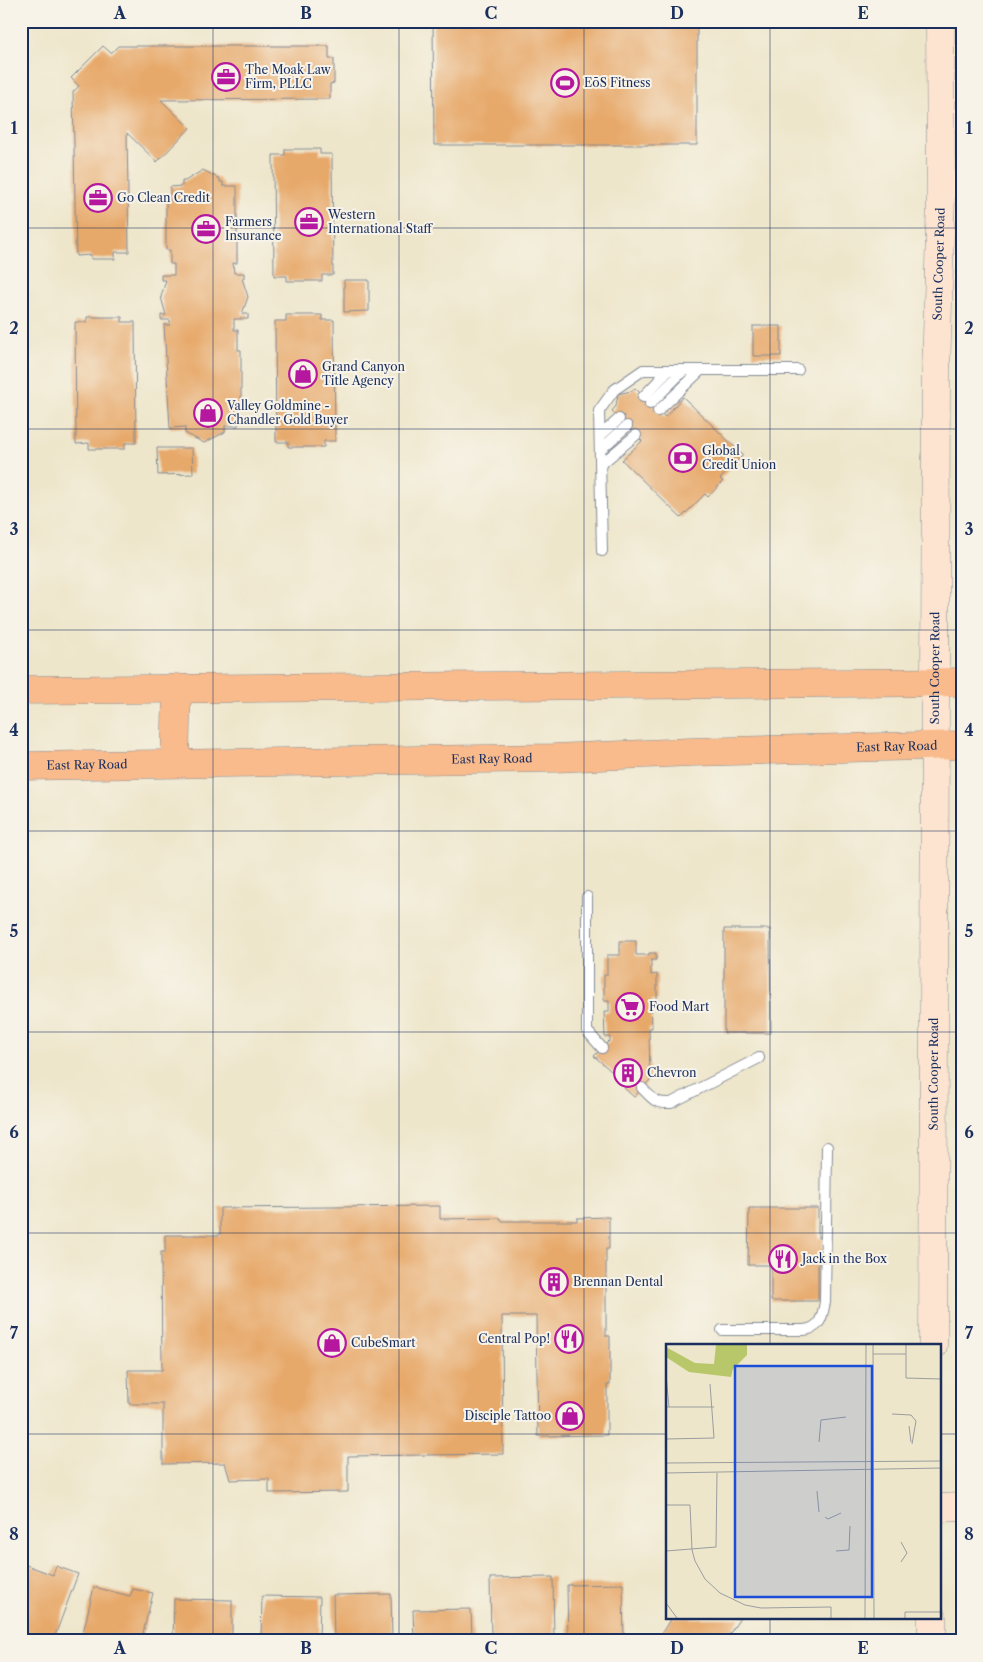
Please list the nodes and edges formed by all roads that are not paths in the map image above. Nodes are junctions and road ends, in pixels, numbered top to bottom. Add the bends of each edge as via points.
1 (940, 21) edge
2 (669, 370) junction
3 (684, 370) junction
4 (701, 370) junction
5 (798, 370) dead end
6 (658, 411) dead end
7 (636, 435) dead end
8 (600, 436) junction
9 (600, 450) junction
10 (600, 465) junction
11 (602, 550) dead end
12 (935, 682) junction
13 (962, 682) edge
14 (177, 688) junction
15 (21, 690) edge
16 (934, 745) junction
17 (962, 745) edge
18 (175, 763) junction
19 (21, 766) edge
20 (587, 897) dead end
21 (602, 1048) dead end
22 (759, 1058) dead end
23 (642, 1088) dead end
24 (827, 1147) dead end
25 (722, 1330) dead end
26 (933, 1344) edge
27 (962, 1507) edge
28 (940, 1508) edge
29 (932, 1620) edge
30 (932, 1641) edge

1 - 12 main road, South Cooper Road
2 - 3 lane
2 - 3 lane via 646,400
2 - 8 lane via 643,370 614,390 599,411
3 - 4 lane
4 - 5 lane
4 - 6 lane
7 - 10 lane
8 - 9 lane
8 - 9 lane via 623,422
9 - 10 lane
10 - 11 lane
12 - 13 main road
12 - 14 main road
12 - 16 main road, South Cooper Road
14 - 15 main road
14 - 18 main road
16 - 17 main road, East Ray Road
16 - 18 main road, East Ray Road via 554,758
16 - 26 main road, South Cooper Road
18 - 19 main road, East Ray Road
20 - 21 lane via 587,1031
22 - 23 lane via 670,1103 654,1100
24 - 25 lane via 825,1302 818,1323 812,1329 804,1330
27 - 28 main road
29 - 30 main road

